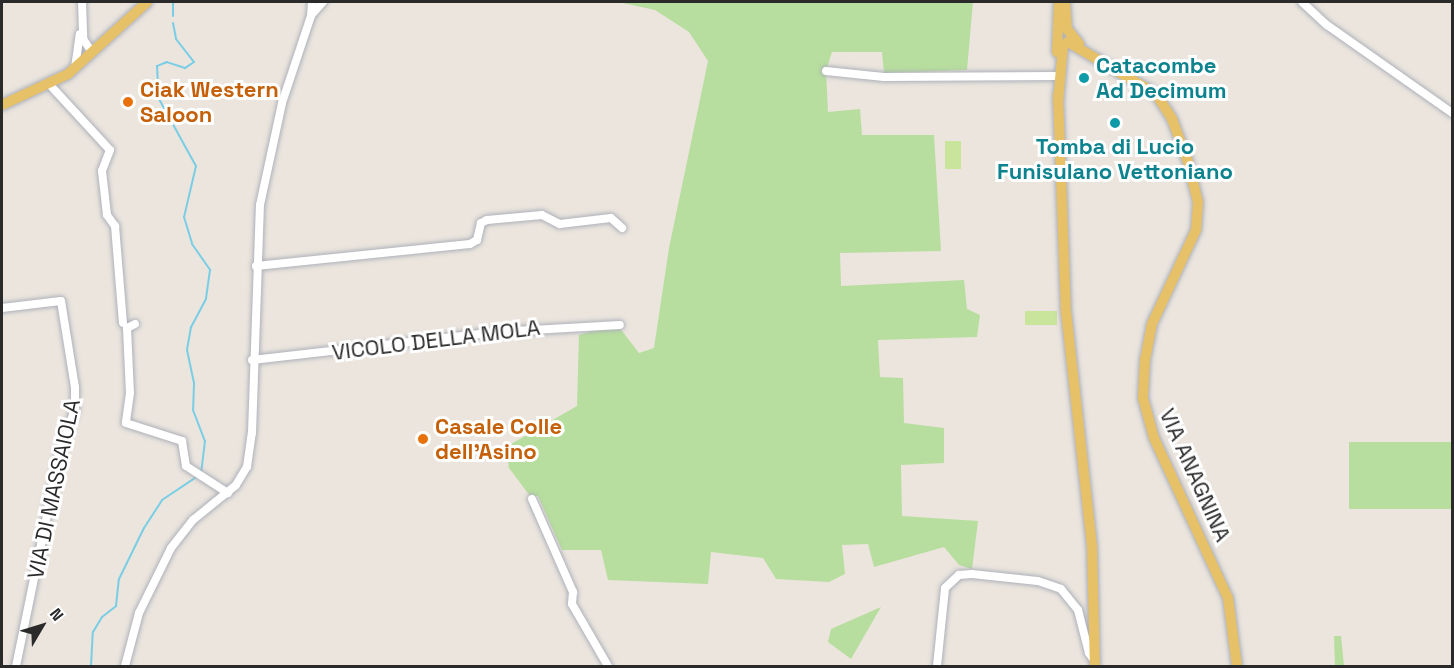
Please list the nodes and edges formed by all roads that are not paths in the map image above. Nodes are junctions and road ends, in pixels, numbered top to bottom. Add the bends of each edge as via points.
1 (82, 2) edge
2 (147, 2) edge
3 (312, 2) edge
4 (322, 2) edge
5 (1059, 2) edge
6 (1065, 2) edge
7 (1302, 2) edge
8 (311, 16) junction
9 (82, 22) junction
10 (91, 51) junction
11 (1098, 59) junction
12 (75, 68) junction
13 (826, 71) dead end
14 (1058, 76) junction
15 (50, 85) junction
16 (1058, 102) junction
17 (2, 105) edge
18 (1452, 113) edge
19 (622, 228) dead end
20 (256, 266) junction
21 (2, 308) edge
22 (123, 323) dead end
23 (135, 324) dead end
24 (620, 325) dead end
25 (129, 358) junction
26 (138, 358) dead end
27 (252, 360) junction
28 (228, 493) junction
29 (532, 499) dead end
30 (1095, 663) edge
31 (16, 666) edge
32 (125, 666) edge
33 (608, 666) edge
34 (937, 666) edge
35 (1238, 666) edge

1 - 9 street
2 - 10 main road
3 - 8 street
4 - 8 street
5 - 14 main road, VIA ANAGNINA
6 - 11 main road, VIA ANAGNINA via 1068,32
7 - 18 street via 1327,26
8 - 20 street via 282,103 264,176
9 - 10 street via 84,39
9 - 12 street
10 - 12 main road
11 - 16 main road, VIA ANAGNINA via 1069,42 1063,44
11 - 35 main road, VIA ANAGNINA via 1149,87 1164,104 1196,190 1196,230 1152,324 1143,398 1154,438 1228,597
12 - 15 main road
13 - 14 street via 884,77
14 - 16 main road, VIA ANAGNINA
15 - 17 main road
15 - 22 street via 110,150 102,171 107,216 115,226
16 - 30 main road, VIA ANAGNINA via 1066,318 1093,559
19 - 20 street via 611,218 560,224 542,216 487,220 481,223 477,240 470,244
20 - 27 street
21 - 31 street, VIA DI MASSAIOLA via 52,299 62,302 75,392
23 - 25 street via 127,327
24 - 27 street, VICOLO DELLA MOLA via 497,332
25 - 26 street
25 - 28 street via 126,423 184,442 185,462 190,469
27 - 28 street via 247,467
28 - 32 street via 193,520 171,548 139,613
29 - 33 street via 573,592 572,604
30 - 34 street via 1078,610 1059,588 1038,580 972,574 959,575 945,588

